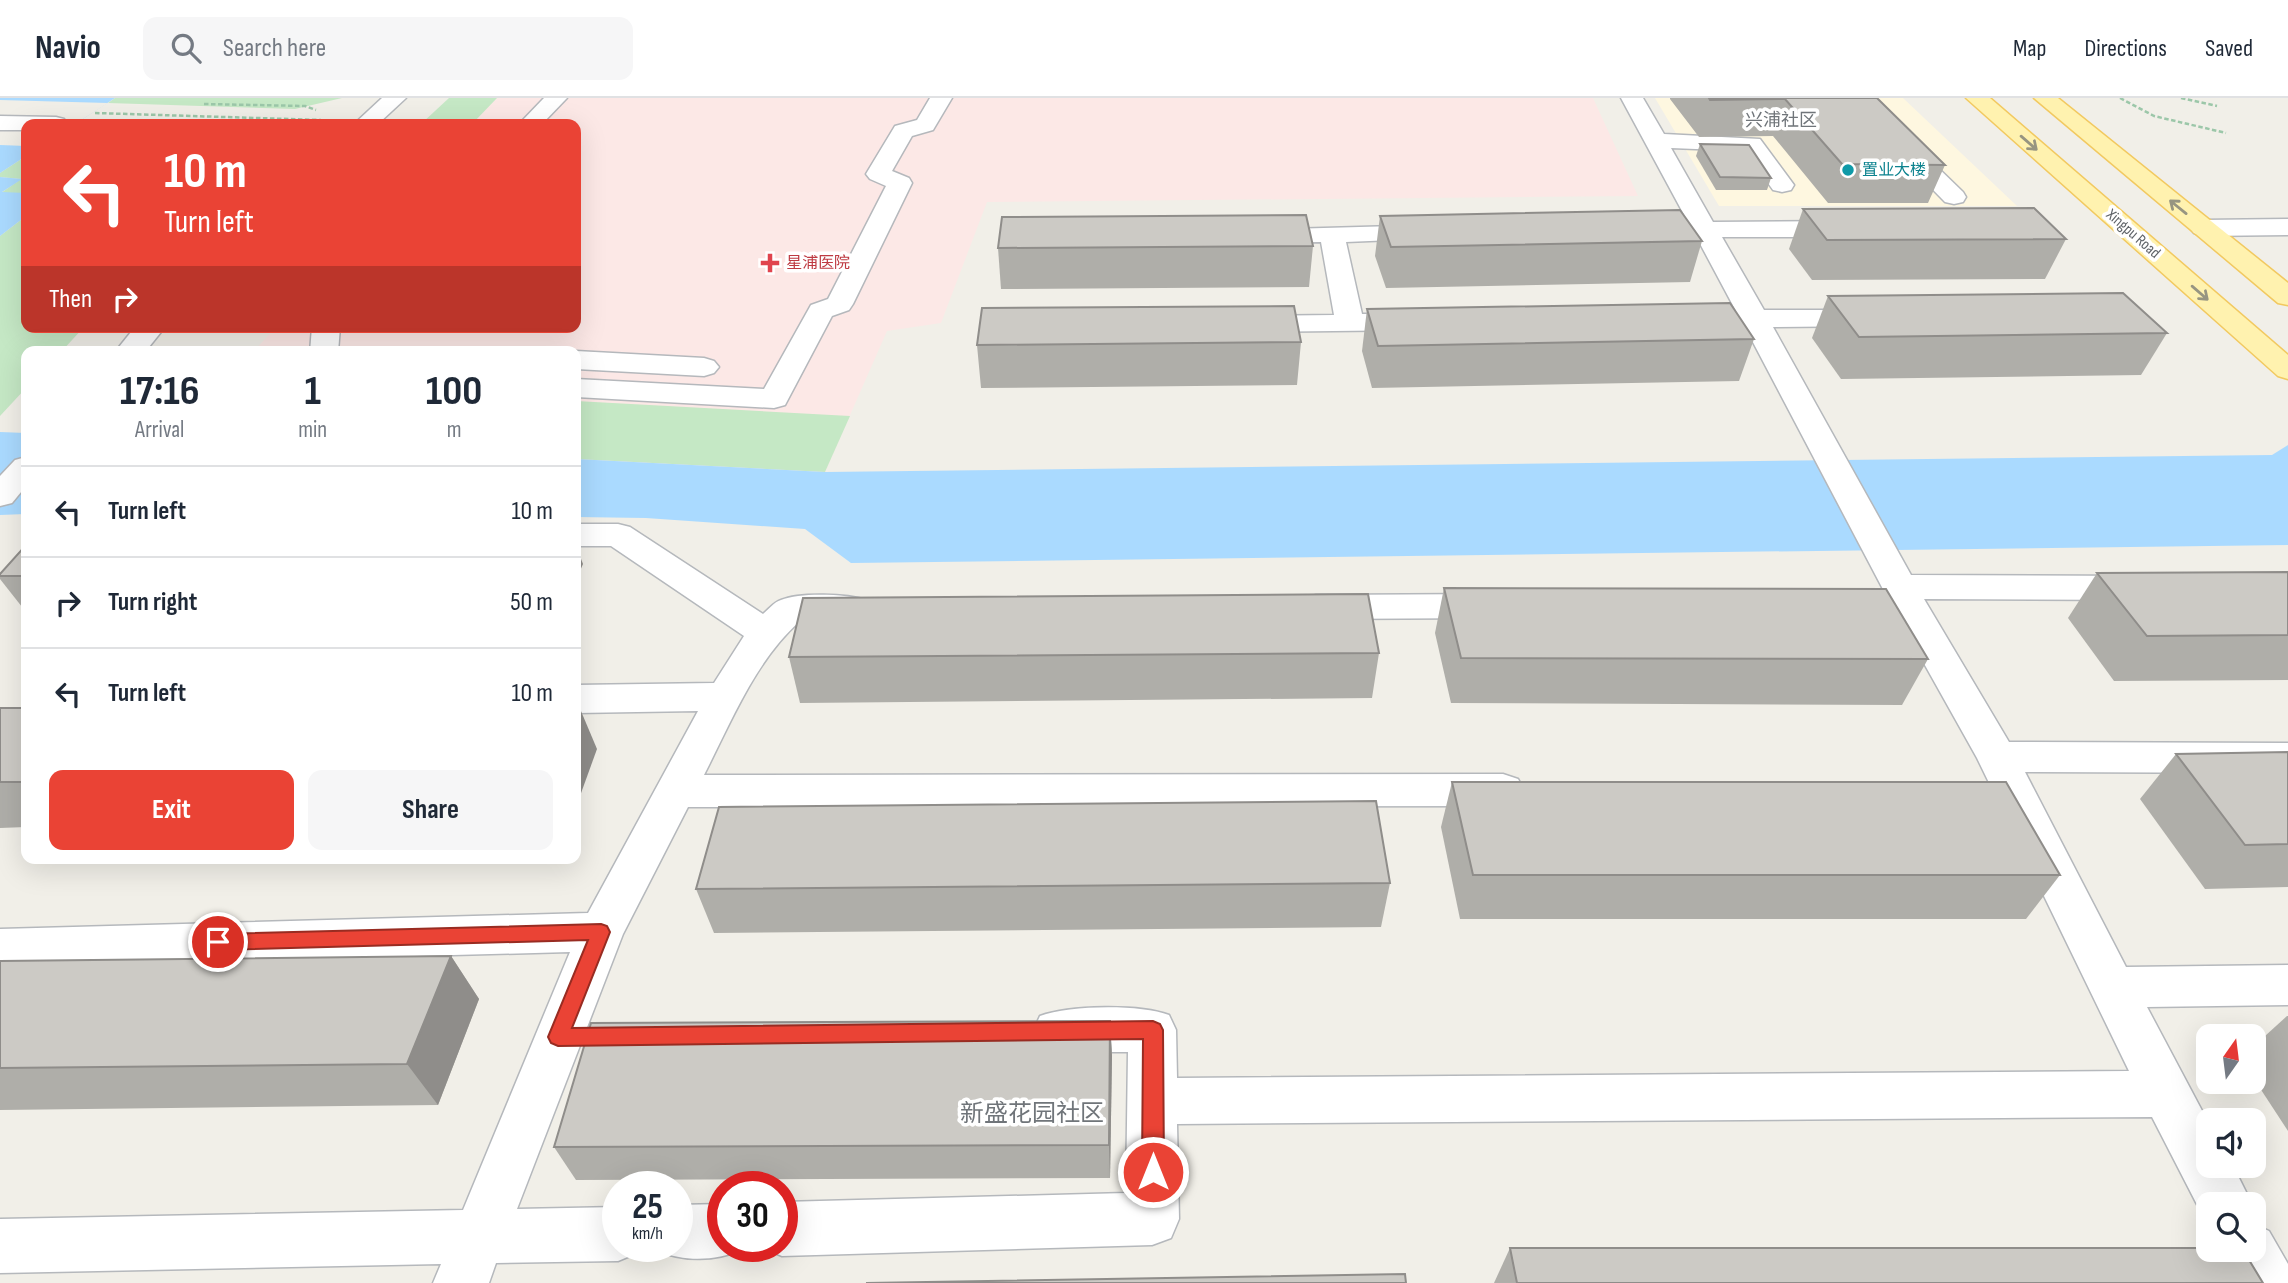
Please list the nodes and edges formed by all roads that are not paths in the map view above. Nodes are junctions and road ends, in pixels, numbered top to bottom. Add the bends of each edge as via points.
1 (395, 98) edge
2 (556, 98) edge
3 (941, 98) edge
4 (1632, 98) edge
5 (1854, 98) edge
6 (1977, 98) edge
7 (2045, 98) edge
8 (371, 119) edge
9 (535, 119) edge
10 (0, 122) edge
11 (21, 123) edge
12 (1655, 141) junction
13 (1782, 185) dead end
14 (1954, 197) dead end
15 (2288, 227) edge
16 (2203, 228) junction
17 (1867, 229) edge
18 (1663, 230) edge
19 (1704, 230) junction
20 (1456, 233) edge
21 (1332, 235) junction
22 (1235, 236) edge
23 (2288, 297) edge
24 (1902, 317) edge
25 (1712, 319) edge
26 (1754, 319) junction
27 (1448, 322) edge
28 (1350, 323) junction
29 (1217, 324) edge
30 (581, 360) edge
31 (704, 367) dead end
32 (2288, 370) edge
33 (581, 388) edge
34 (21, 473) edge
35 (0, 496) edge
36 (581, 535) edge
37 (1898, 583) junction
38 (2177, 588) edge
39 (1811, 605) edge
40 (1532, 606) edge
41 (1280, 607) edge
42 (889, 608) edge
43 (765, 632) junction
44 (725, 697) junction
45 (581, 699) edge
46 (2288, 758) edge
47 (1993, 778) junction
48 (1539, 790) edge
49 (675, 791) junction
50 (601, 932) junction
51 (0, 948) edge
52 (2288, 985) edge
53 (2112, 987) junction
54 (1014, 1032) edge
55 (613, 1036) edge
56 (558, 1037) junction
57 (2166, 1094) junction
58 (1153, 1101) junction
59 (2219, 1192) edge
60 (798, 1229) edge
61 (602, 1237) edge
62 (0, 1246) edge
63 (470, 1260) edge
64 (2257, 1262) edge
65 (2268, 1283) edge

1 - 8 street
2 - 9 street
3 - 33 street via 925,125 903,131 878,174 900,183 839,304 821,311 774,398
4 - 12 street
5 - 14 street
6 -> 32 main road, Xingpu Road
16 -> 7 main road
10 - 11 street
12 - 13 street via 1752,144
12 - 19 street
15 - 16 street
16 - 23 main road
17 - 19 street
18 - 19 street
19 - 26 street
20 - 21 street
21 - 22 street
21 - 28 street
24 - 26 street
25 - 26 street
26 - 37 street
27 - 28 street
28 - 29 street
30 - 31 street
34 - 35 street
36 - 43 street via 618,535
37 - 38 street
37 - 39 street
37 - 47 street
40 - 41 street
42 - 43 street via 791,609
43 - 44 street
44 - 45 street
44 - 49 street
46 - 47 street
47 - 53 street
48 - 49 street
49 - 50 street
50 - 51 street
50 - 56 street
52 - 53 street
53 - 57 street
54 - 58 street via 1153,1030
55 - 56 street
56 - 63 street
57 - 58 street
57 - 59 street
58 - 60 street via 1152,1219
61 - 63 street
62 - 63 street
64 - 65 street

